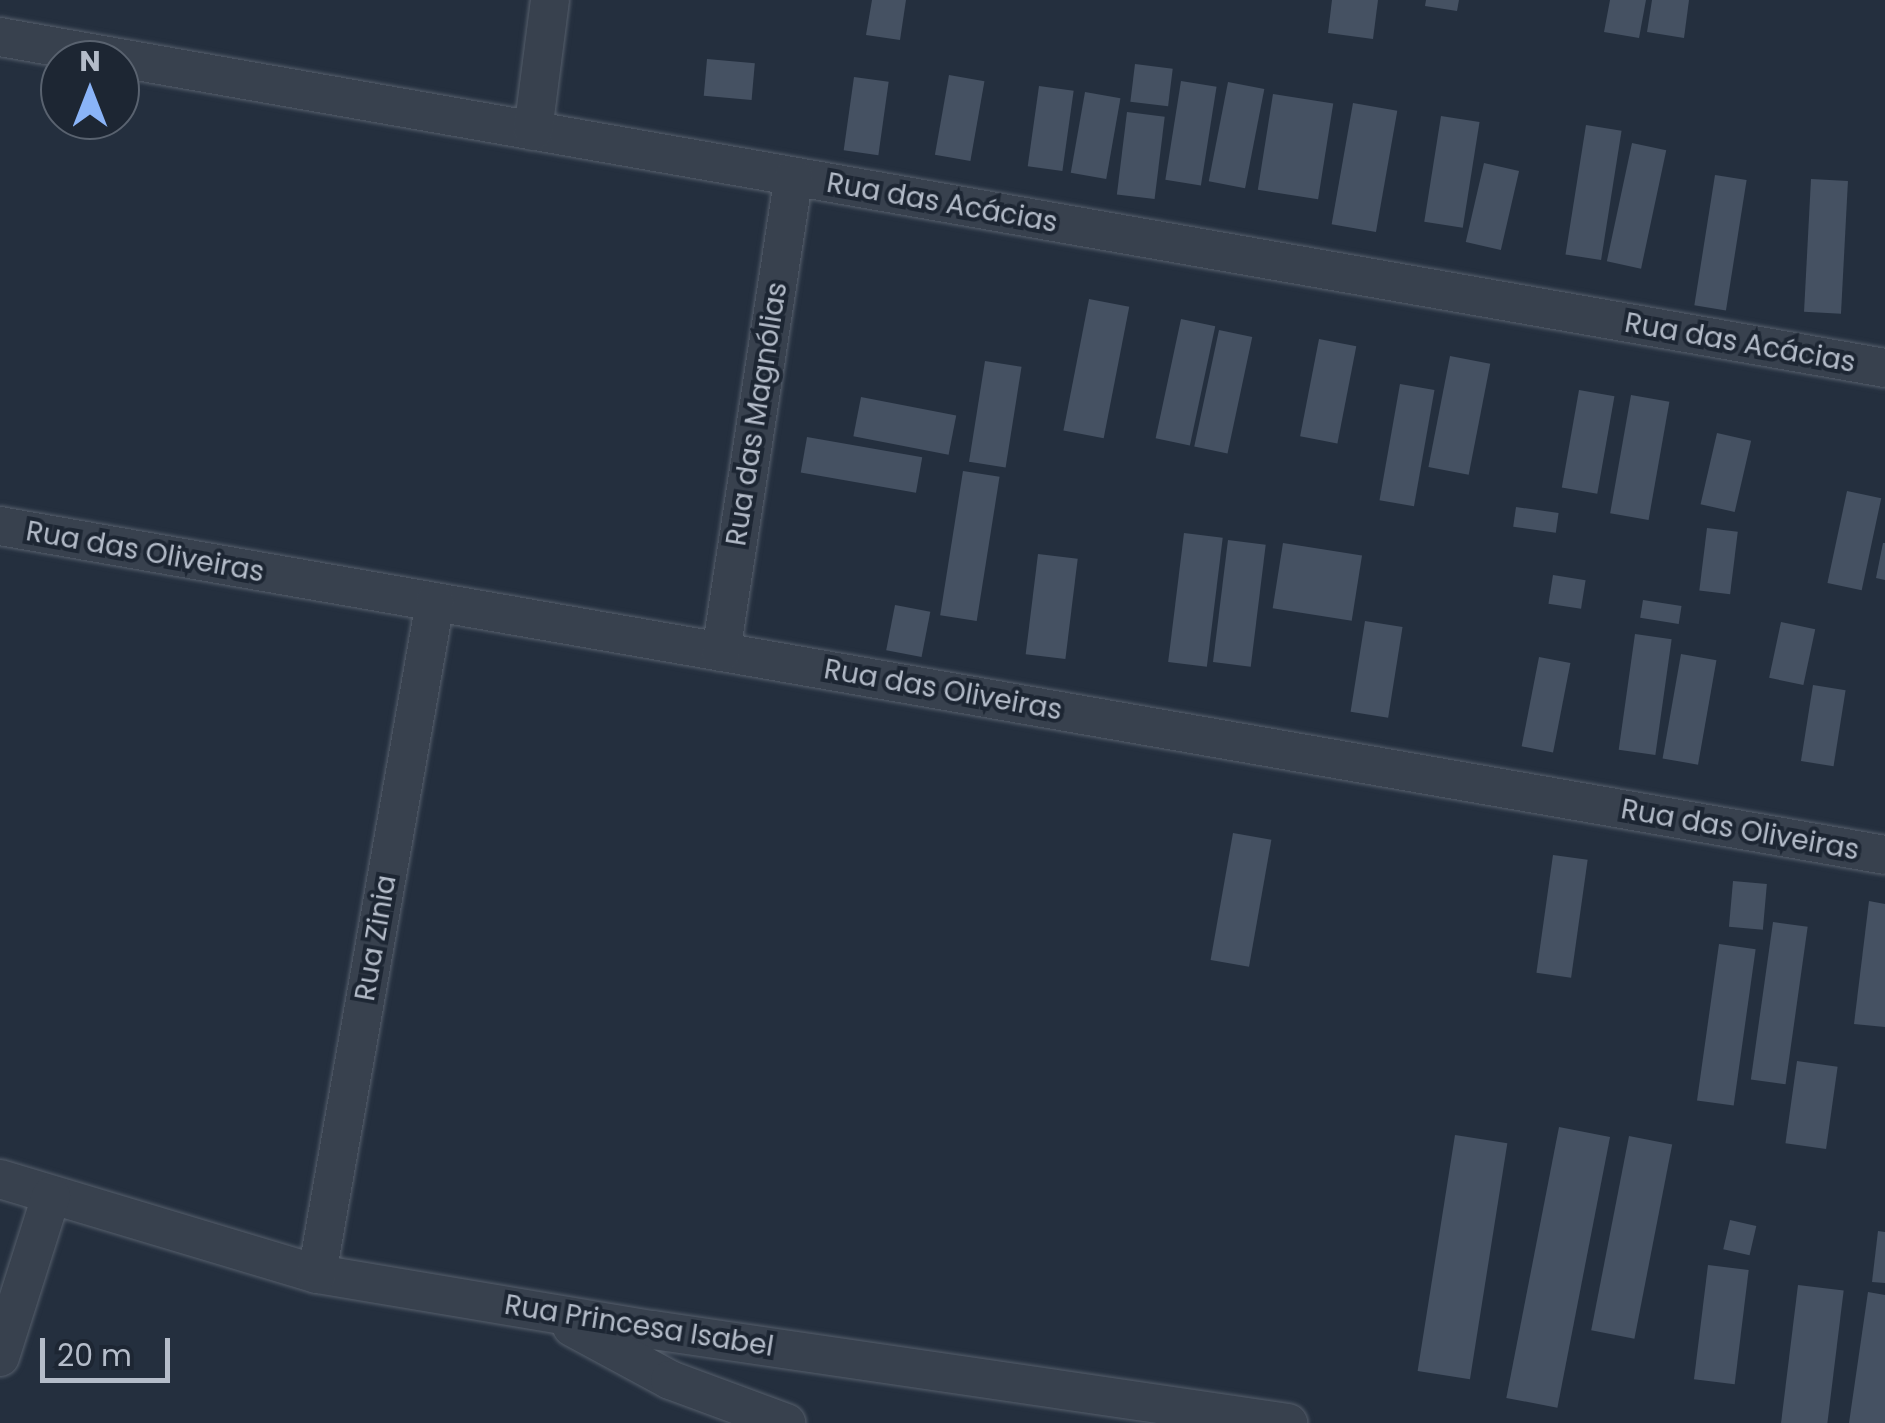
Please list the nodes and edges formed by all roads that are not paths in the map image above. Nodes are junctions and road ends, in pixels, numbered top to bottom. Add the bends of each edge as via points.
1 (550, 0) edge
2 (0, 37) edge
3 (532, 131) junction
4 (794, 177) junction
5 (1885, 368) edge
6 (0, 526) edge
7 (435, 602) junction
8 (720, 652) junction
9 (1885, 855) edge
10 (0, 1179) edge
11 (51, 1196) junction
12 (317, 1274) junction
13 (544, 1312) junction
14 (0, 1357) edge
15 (1142, 1412) edge
16 (786, 1423) edge
17 (1288, 1423) edge

1 - 3 street
2 - 3 street, Rua das Acácias
3 - 4 street, Rua das Acácias
4 - 5 street, Rua das Acácias
4 - 8 street, Rua das Magnólias
6 - 7 street, Rua das Oliveiras
7 - 8 street, Rua das Oliveiras
7 - 12 street, Rua Zinia
8 - 9 street, Rua das Oliveiras
10 - 11 street, Rua Princesa Isabel
11 - 12 street, Rua Princesa Isabel
11 - 14 street
12 - 13 street, Rua Princesa Isabel
13 - 15 street, Rua Princesa Isabel
13 - 16 street via 670,1380
15 - 17 street, Rua Princesa Isabel

